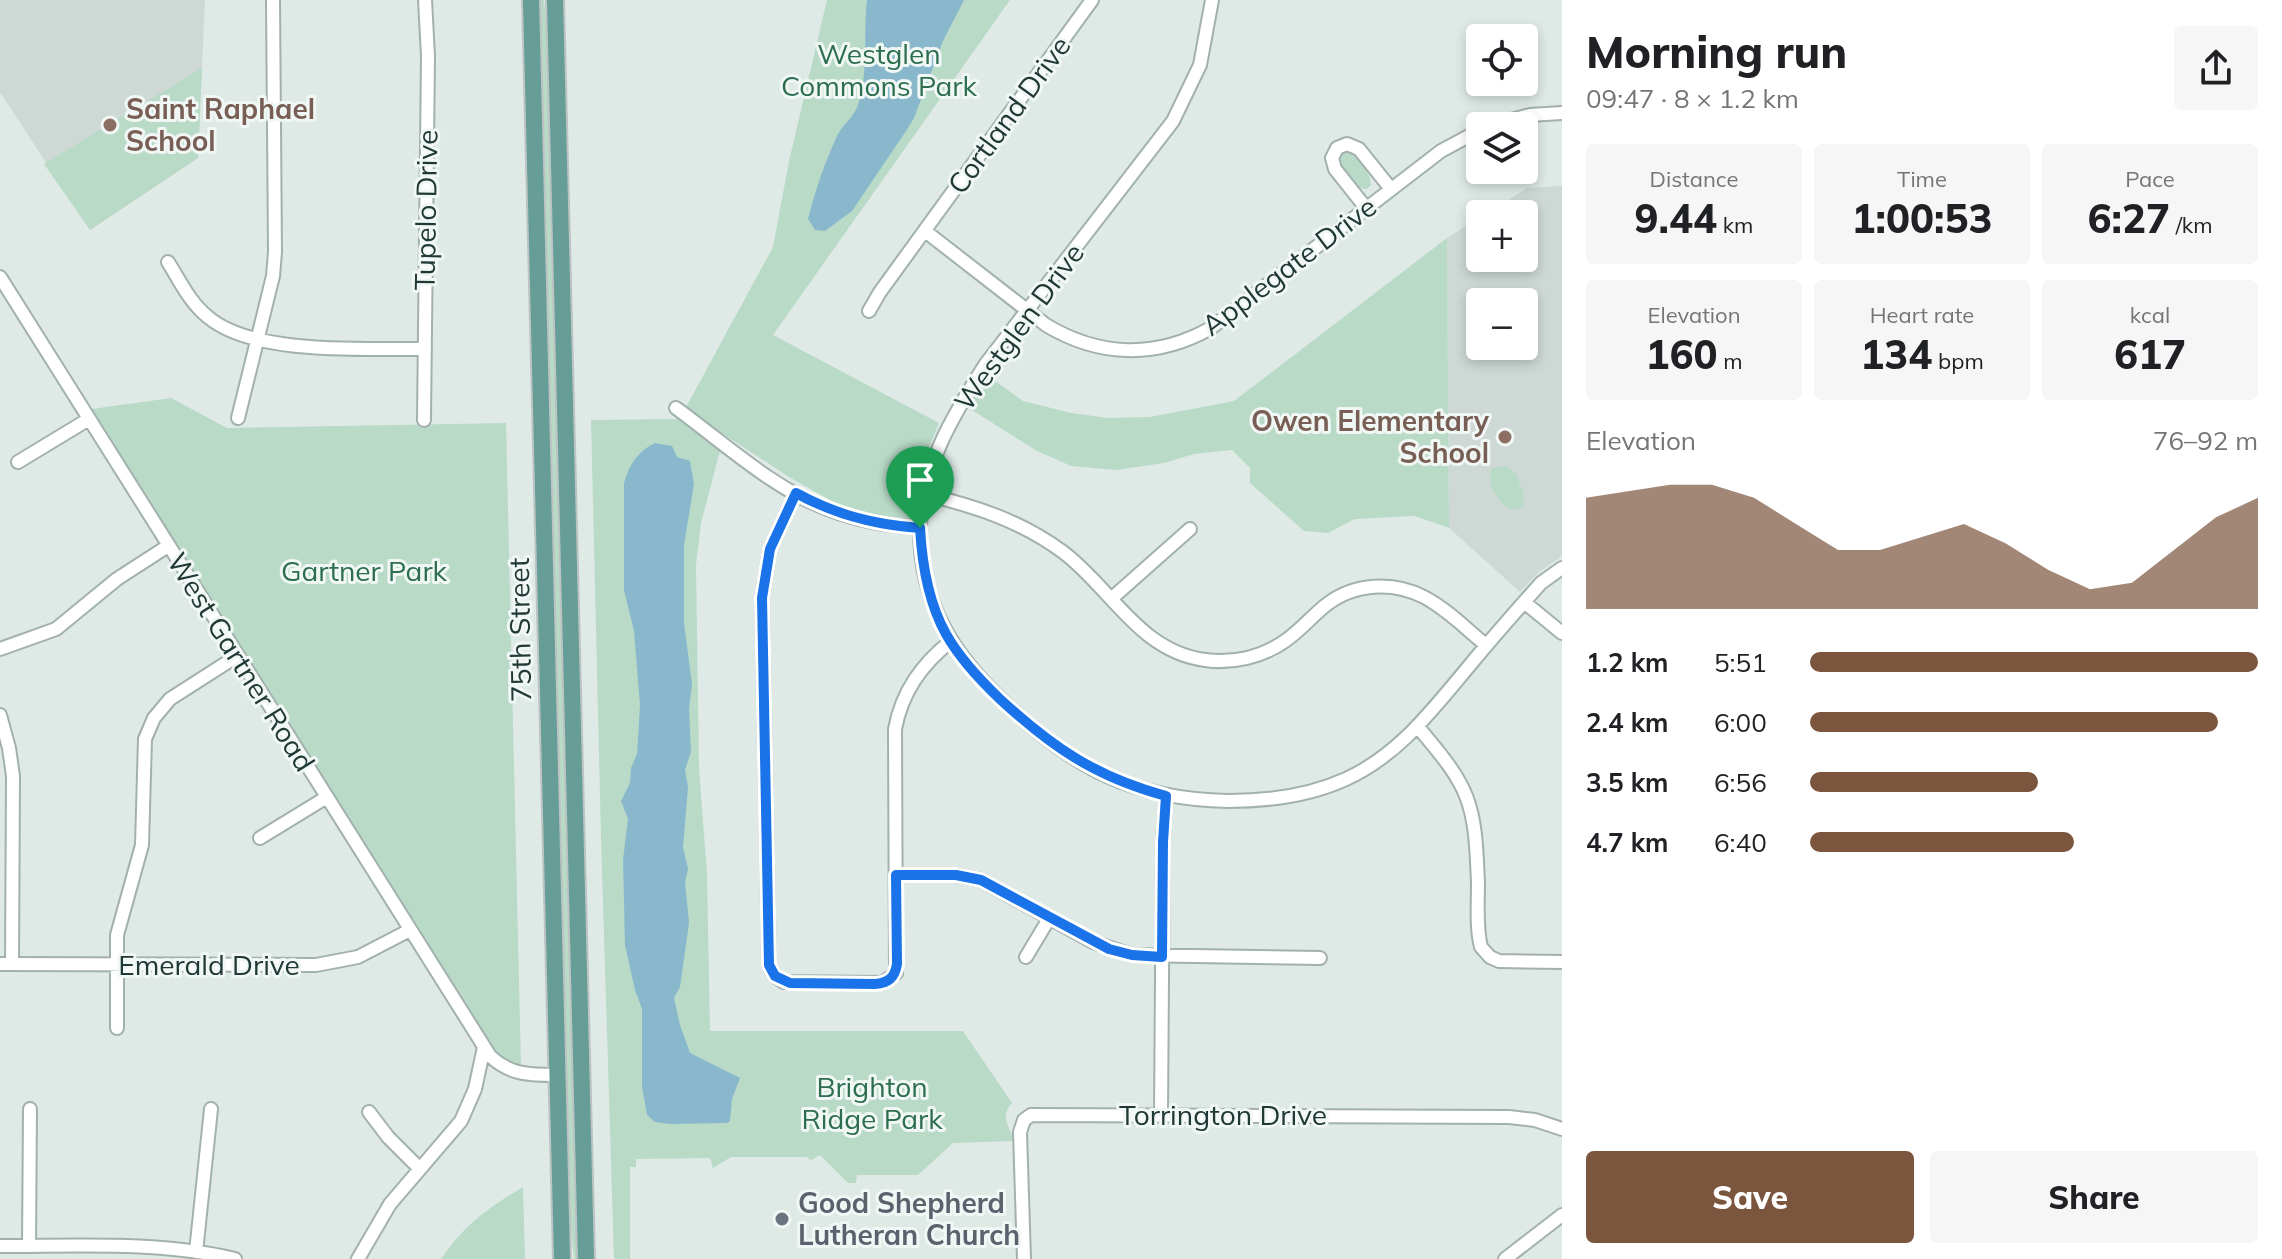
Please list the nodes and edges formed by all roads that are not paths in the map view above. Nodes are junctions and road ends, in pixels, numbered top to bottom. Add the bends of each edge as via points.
1 (273, 0) edge
2 (425, 0) edge
3 (531, 0) edge
4 (555, 0) edge
5 (1092, 0) edge
6 (1212, 0) edge
7 (1562, 113) edge
8 (1538, 114) edge
9 (1466, 136) edge
10 (1391, 189) junction
11 (1366, 208) junction
12 (925, 231) junction
13 (168, 262) dead end
14 (0, 277) edge
15 (1027, 310) junction
16 (869, 311) dead end
17 (258, 338) junction
18 (425, 349) junction
19 (676, 408) dead end
20 (238, 418) dead end
21 (89, 419) junction
22 (424, 420) dead end
23 (18, 462) dead end
24 (796, 493) junction
25 (924, 494) junction
26 (920, 528) junction
27 (1190, 529) dead end
28 (168, 546) junction
29 (1562, 568) edge
30 (1111, 599) junction
31 (1524, 602) junction
32 (1562, 633) edge
33 (951, 641) junction
34 (1486, 645) junction
35 (0, 649) edge
36 (237, 656) junction
37 (0, 715) edge
38 (1417, 726) junction
39 (1166, 796) junction
40 (327, 797) junction
41 (260, 838) dead end
42 (896, 875) junction
43 (1050, 917) junction
44 (410, 930) junction
45 (1026, 957) dead end
46 (1162, 957) junction
47 (1320, 958) dead end
48 (1562, 962) edge
49 (6, 964) edge
50 (117, 965) junction
51 (117, 1028) dead end
52 (484, 1047) junction
53 (557, 1075) junction
54 (30, 1109) dead end
55 (211, 1109) dead end
56 (369, 1112) dead end
57 (1161, 1115) junction
58 (1562, 1129) edge
59 (420, 1169) junction
60 (1562, 1215) edge
61 (0, 1246) edge
62 (29, 1246) junction
63 (196, 1252) junction
64 (235, 1259) edge
65 (358, 1259) edge
66 (562, 1259) edge
67 (586, 1259) edge
68 (1024, 1259) edge
69 (1505, 1259) edge

1 - 17 street via 275,252
2 - 18 street, Tupelo Drive
3 - 53 main road, 75th Street
4 - 67 main road, 75th Street
5 - 12 street, Cortland Drive
6 - 15 street, Westglen Drive via 1200,65 1173,121
7 - 8 street
9 - 10 street, Applegate Drive
10 - 11 street, Applegate Drive
10 - 11 street via 1359,149 1347,144 1337,148 1332,158 1335,169
11 - 15 street, Applegate Drive via 1233,313 1177,344 1140,351 1095,347 1062,335
12 - 15 street, Applegate Drive
12 - 16 street, Cortland Drive
13 - 17 street via 209,319
14 - 21 street, West Gartner Road
15 - 25 street, Westglen Drive via 959,407
17 - 18 street via 327,348
17 - 20 street
18 - 22 street, Tupelo Drive
19 - 24 street
21 - 23 street
21 - 28 street, West Gartner Road
24 - 26 street via 855,518
24 - 42 street via 770,549 762,598 769,965 775,976 790,983 889,980 897,964
25 - 26 street, Westglen Drive
25 - 30 street via 1022,526 1066,554
26 - 33 street, Westglen Drive via 929,592
27 - 30 street
28 - 35 street via 56,629
28 - 36 street, West Gartner Road
29 - 31 street, Westglen Drive
30 - 34 street via 1161,646 1207,661 1238,660 1273,649 1328,603 1377,587 1427,599
31 - 32 street
31 - 34 street, Westglen Drive
33 - 39 street, Westglen Drive via 984,684 1050,743 1099,773
33 - 42 street via 909,686 897,717
34 - 38 street, Westglen Drive
36 - 40 street, West Gartner Road
36 - 50 street via 170,699 148,730 142,845 120,920
37 - 49 street via 13,776
38 - 39 street, Westglen Drive via 1367,768 1308,793 1245,801
38 - 48 street via 1459,777 1471,805 1481,947 1499,961
39 - 46 street
40 - 41 street
40 - 44 street, West Gartner Road
42 - 43 street via 981,880
43 - 45 street
43 - 46 street via 1117,952
44 - 50 street, Emerald Drive via 358,957 329,963
44 - 52 street, West Gartner Road
46 - 47 street
46 - 57 street
49 - 50 street, Emerald Drive
50 - 51 street
52 - 53 street, West Gartner Road via 511,1071
52 - 59 street via 467,1110
53 - 66 main road, 75th Street
54 - 62 street
55 - 63 street
56 - 59 street
57 - 58 street, Torrington Drive via 1509,1117
57 - 68 street, Torrington Drive via 1035,1115 1024,1120
59 - 65 street via 390,1204
60 - 69 street
61 - 62 street
62 - 63 street
63 - 64 street

